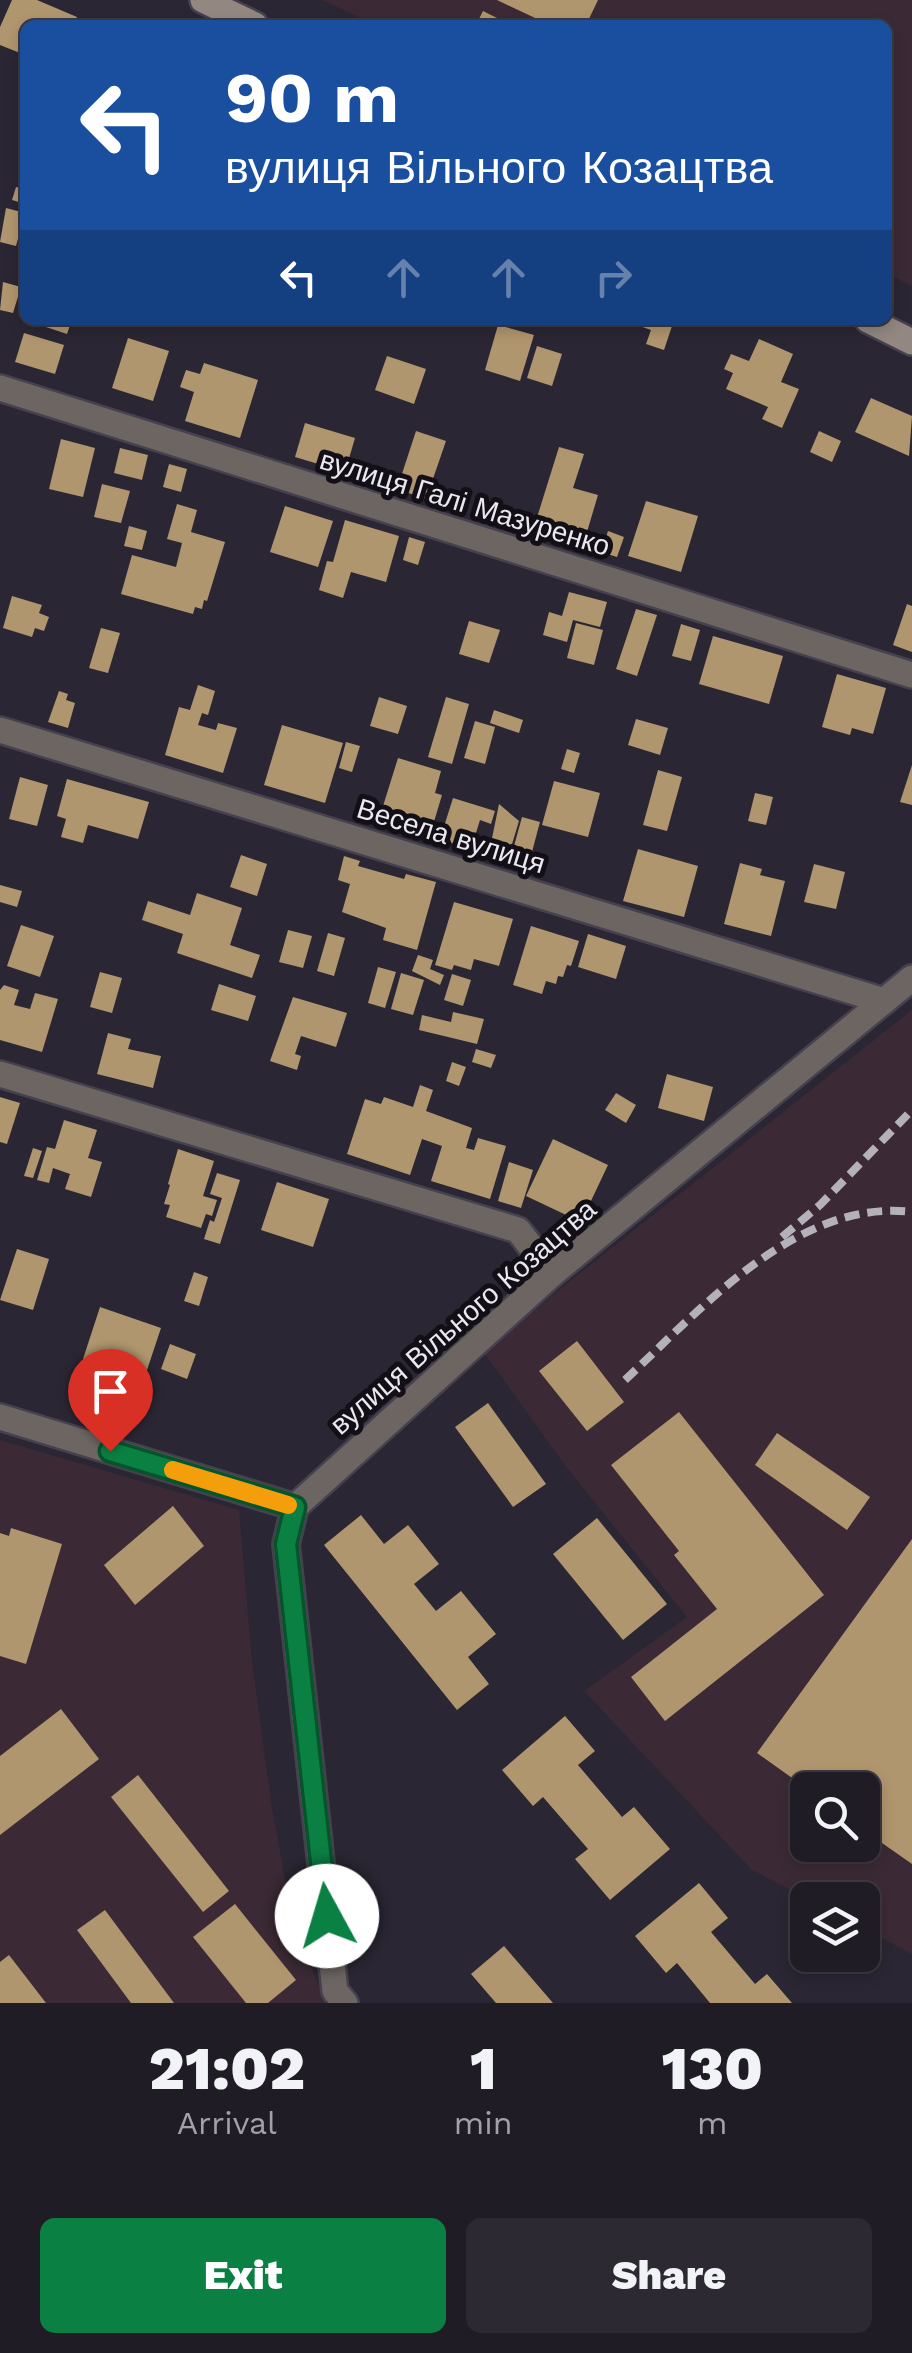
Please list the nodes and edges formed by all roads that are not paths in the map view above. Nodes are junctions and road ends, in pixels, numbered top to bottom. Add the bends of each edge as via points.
1 (203, 0) edge
2 (244, 20) edge
3 (878, 325) edge
4 (912, 342) edge
5 (0, 388) edge
6 (912, 675) edge
7 (0, 730) edge
8 (912, 978) edge
9 (884, 1001) junction
10 (0, 1074) edge
11 (552, 1274) junction
12 (0, 1417) edge
13 (295, 1507) junction
14 (345, 2003) edge

1 - 2 main road
3 - 4 main road
5 - 6 street, вулиця Галі Мазуренко
7 - 9 street, Весела вулиця
8 - 9 street, вулиця Вільного Козацтва
9 - 11 street, вулиця Вільного Козацтва
10 - 11 street via 518,1230
11 - 13 street, вулиця Вільного Козацтва
12 - 13 street
13 - 14 street via 286,1544 336,1991

